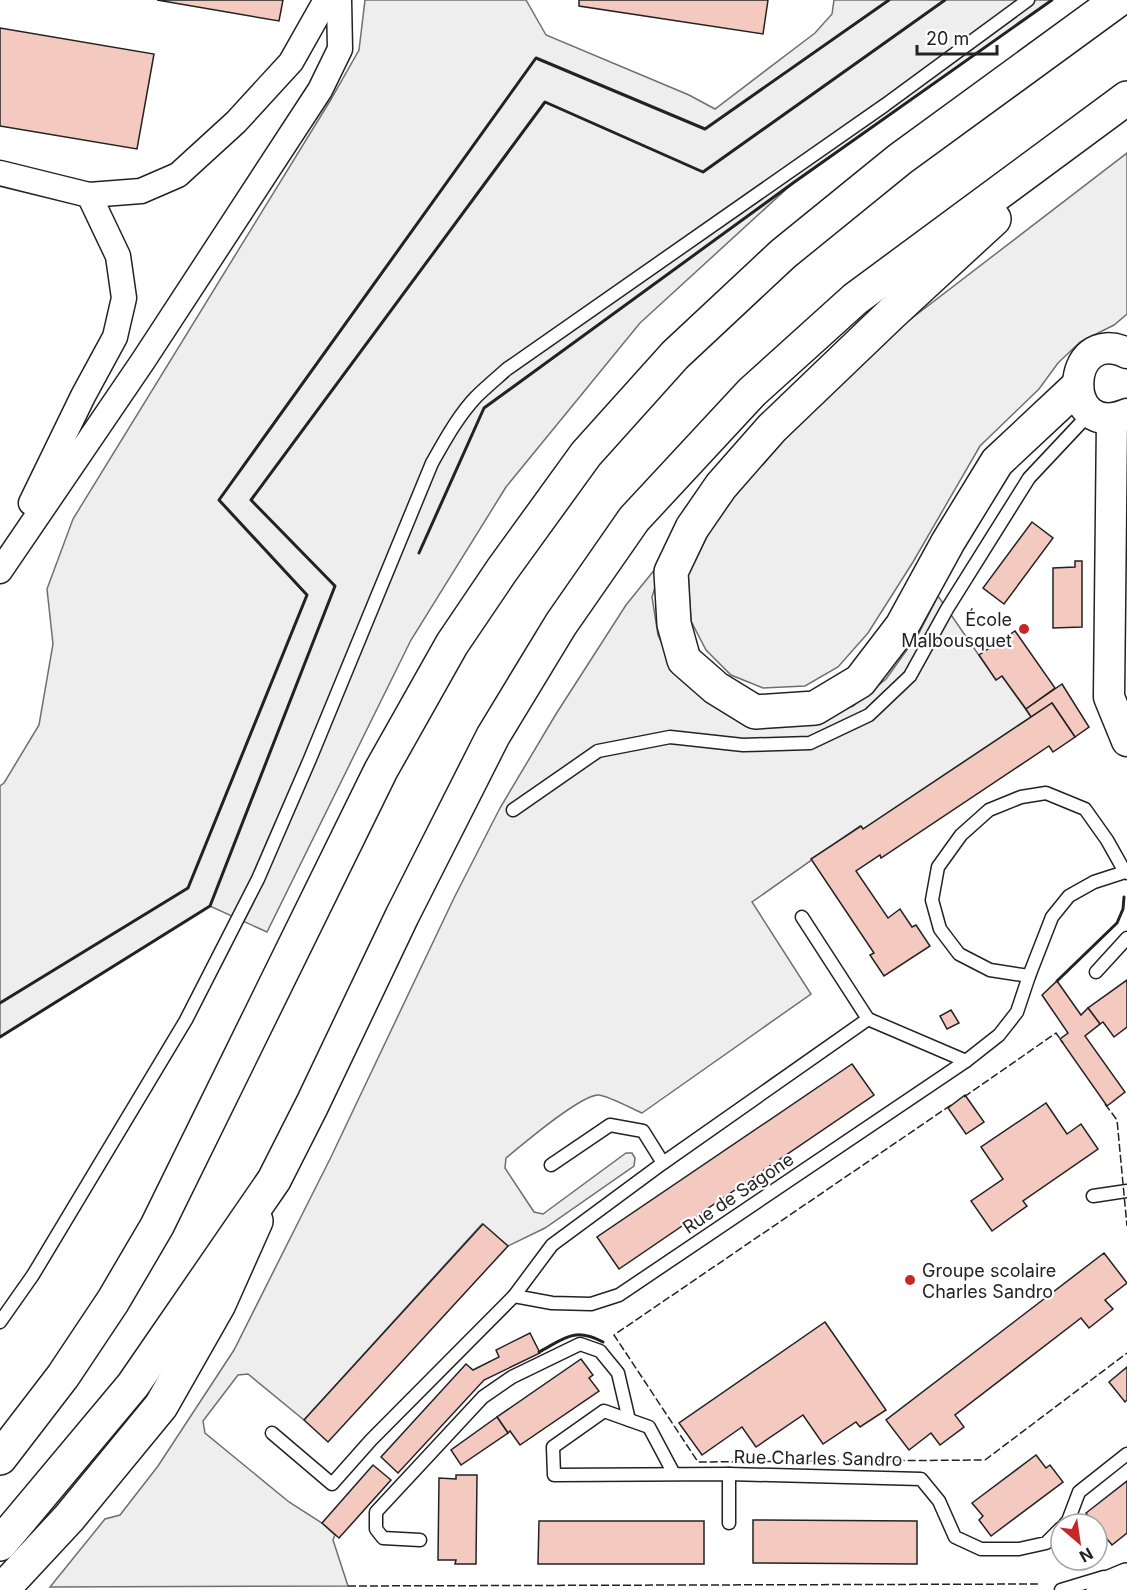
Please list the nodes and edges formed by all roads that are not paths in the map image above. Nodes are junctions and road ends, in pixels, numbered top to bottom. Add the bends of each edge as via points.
1 (326, 0) edge
2 (339, 0) edge
3 (1028, 0) edge
4 (1118, 0) edge
5 (1124, 100) edge
6 (0, 173) edge
7 (89, 195) junction
8 (1125, 350) edge
9 (1101, 408) edge
10 (0, 569) edge
11 (1127, 741) edge
12 (513, 810) dead end
13 (1126, 872) edge
14 (802, 916) dead end
15 (1127, 938) edge
16 (1096, 972) dead end
17 (1029, 976) junction
18 (868, 1019) junction
19 (966, 1061) junction
20 (663, 1163) junction
21 (551, 1165) dead end
22 (274, 1180) junction
23 (1127, 1191) edge
24 (1093, 1196) dead end
25 (514, 1296) junction
26 (0, 1322) edge
27 (629, 1420) junction
28 (272, 1433) dead end
29 (1127, 1454) edge
30 (0, 1458) edge
31 (674, 1474) junction
32 (729, 1474) junction
33 (1071, 1512) edge
34 (729, 1523) dead end
35 (420, 1540) dead end
36 (1049, 1540) edge
37 (0, 1544) edge
38 (1127, 1566) edge
39 (1127, 1580) edge
40 (2, 1590) edge
41 (1061, 1590) edge
42 (1103, 1590) edge

1 - 7 street via 291,62 236,122 178,175 141,191
2 - 10 street via 340,50 320,90 142,362
3 - 26 lane via 885,105 507,369 469,406 432,464 258,879 196,1000 33,1275
4 - 30 main road via 900,159 783,254 675,356 586,454 452,644 381,770 157,1226 63,1376
5 - 9 main road via 892,313 772,429 721,486 692,528 671,572 674,624 684,660 716,688 755,712 815,708 860,681 902,626 997,462
5 - 22 main road via 855,298 752,392 634,519 561,624 493,736
6 - 7 street
7 - 10 street via 118,256 124,298 115,337
8 - 9 street via 1101,351 1090,356 1078,372
9 - 11 street via 1109,697
9 - 12 lane via 1029,478 910,676 869,716 810,743 744,745 670,737 598,751
13 - 17 lane, Rue de Sagone via 1094,882 1069,896 1052,917
13 - 17 lane via 1085,809 1046,793 1021,796 989,810 961,835 938,867 932,900 940,929 959,954 990,970
14 - 18 lane
15 - 16 lane
17 - 19 lane, Rue de Sagone via 1017,1012 999,1035
18 - 19 lane
18 - 20 lane
19 - 25 lane, Rue de Sagone via 619,1295 591,1304 552,1303
20 - 21 lane via 643,1131 610,1125
20 - 25 lane via 552,1245
22 - 37 main road via 133,1386
22 - 40 main road via 219,1304 161,1406 69,1518
23 - 24 lane
25 - 28 lane via 332,1484
27 - 31 lane, Rue Charles Sandro via 650,1427
27 - 31 lane, Rue Charles Sandro via 604,1411 553,1447 554,1475
27 - 35 lane via 618,1373 600,1351 580,1344 512,1377 483,1397 376,1512 376,1529 383,1538
29 - 33 lane via 1079,1492
31 - 32 lane, Rue Charles Sandro
32 - 34 lane
32 - 36 lane, Rue Charles Sandro via 921,1479 939,1501 955,1537 981,1549 1019,1549
38 - 41 lane
39 - 42 main road

